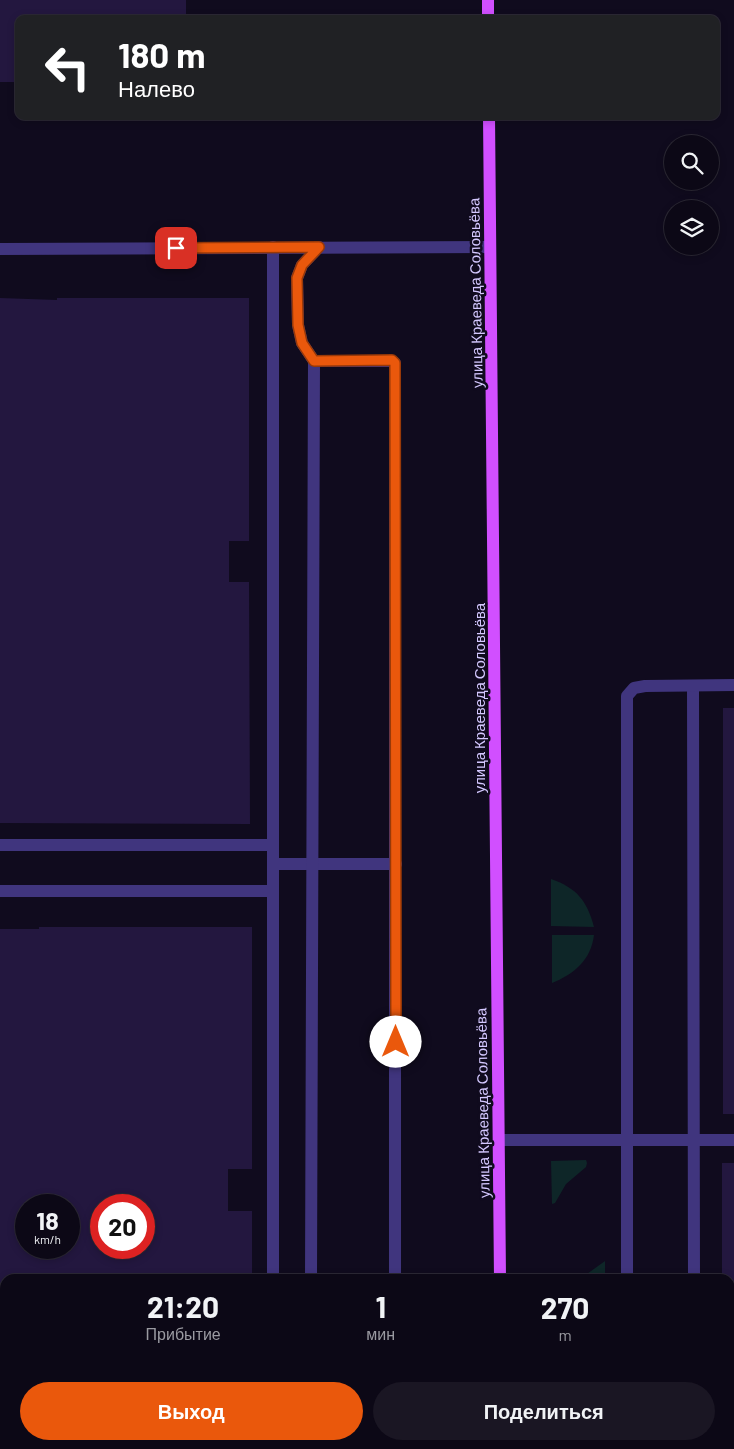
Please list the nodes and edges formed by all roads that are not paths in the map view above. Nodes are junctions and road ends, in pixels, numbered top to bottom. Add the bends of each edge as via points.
1 (488, 0) edge
2 (488, 15) edge
3 (489, 120) edge
4 (273, 247) junction
5 (319, 247) junction
6 (490, 247) junction
7 (0, 248) edge
8 (314, 361) junction
9 (693, 686) junction
10 (734, 686) edge
11 (0, 845) edge
12 (273, 845) junction
13 (272, 864) junction
14 (312, 864) junction
15 (396, 864) junction
16 (0, 891) edge
17 (273, 891) junction
18 (499, 1140) junction
19 (627, 1140) junction
20 (694, 1140) junction
21 (734, 1140) edge
22 (273, 1274) edge
23 (311, 1274) edge
24 (396, 1274) edge
25 (500, 1274) edge
26 (627, 1274) edge
27 (694, 1274) edge

1 - 2 main road
3 - 6 main road, улица Краеведа Соловьёва
4 - 5 street
4 - 7 street
4 - 12 street
5 - 6 street
5 - 8 street via 302,265 297,278 298,325 302,343
6 - 18 main road, улица Краеведа Соловьёва
8 - 14 street
8 - 15 street via 392,360 395,363
9 - 10 street
9 - 19 street via 644,686 634,688 627,696
9 - 20 street
11 - 12 street
12 - 13 street
13 - 14 street
13 - 17 street
14 - 15 street
14 - 23 street
15 - 24 street
16 - 17 street
17 - 22 street
18 - 19 street
18 - 25 main road, улица Краеведа Соловьёва
19 - 20 street
19 - 26 street
20 - 21 street
20 - 27 street

